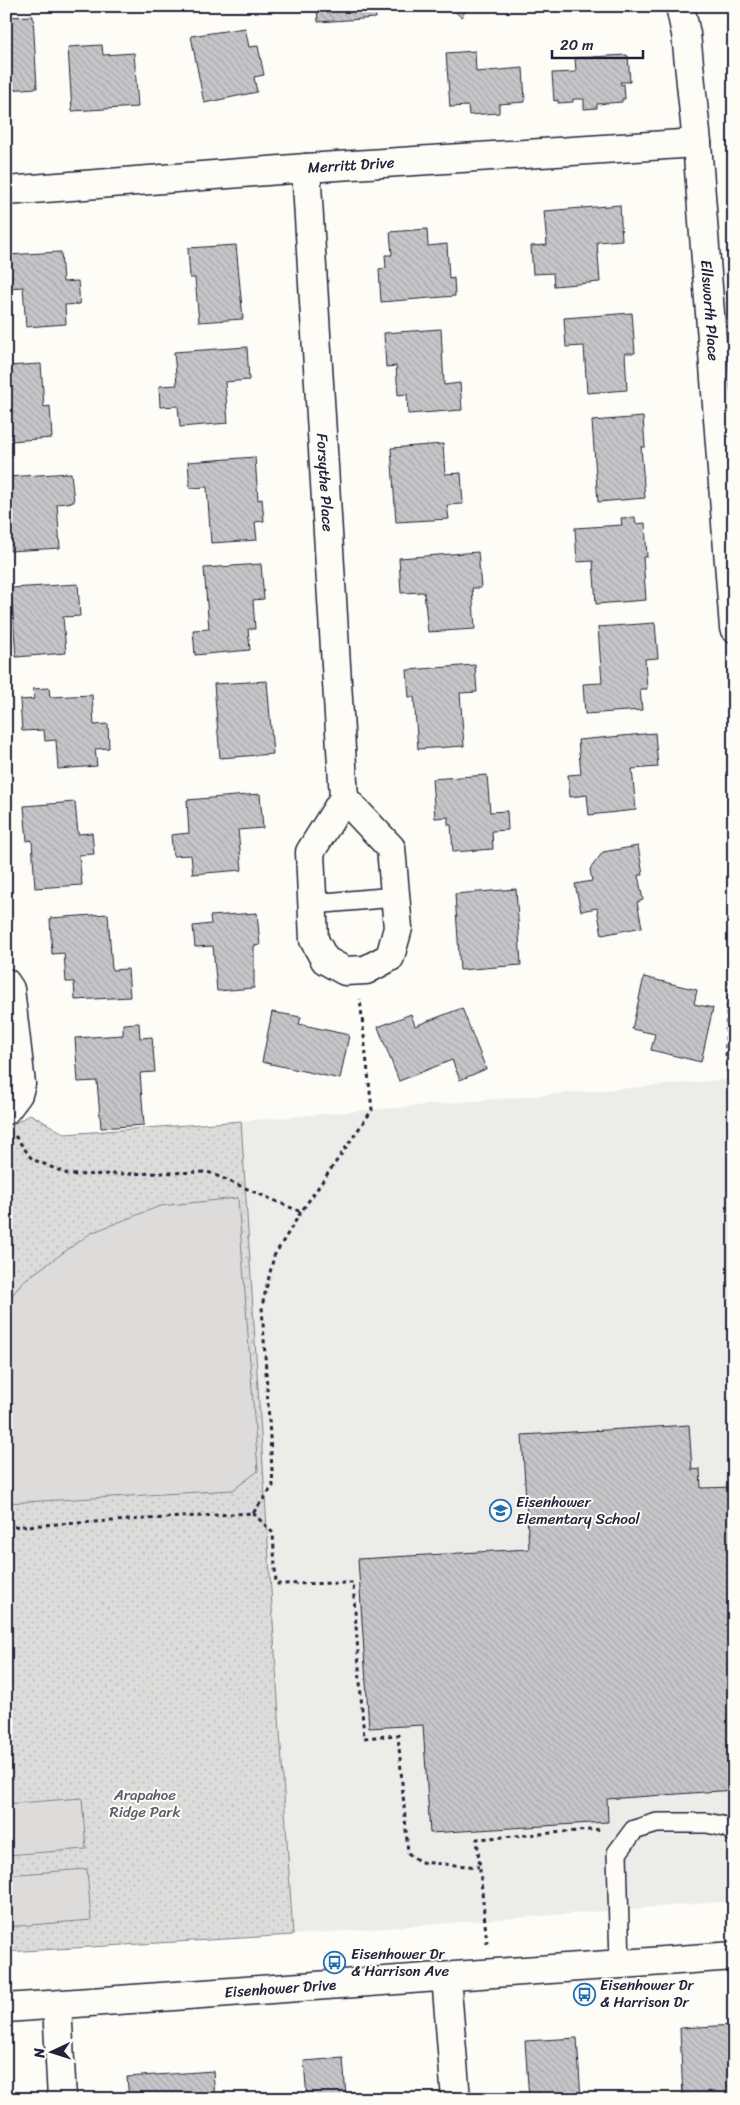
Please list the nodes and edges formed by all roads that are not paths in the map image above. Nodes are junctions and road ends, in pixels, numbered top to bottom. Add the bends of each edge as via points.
1 (680, 6) edge
2 (697, 143) junction
3 (306, 168) junction
4 (6, 191) edge
5 (734, 628) edge
6 (344, 798) junction
7 (395, 897) junction
8 (313, 904) junction
9 (6, 983) edge
10 (9, 1120) edge
11 (734, 1832) edge
12 (734, 1956) edge
13 (620, 1964) junction
14 (446, 1977) junction
15 (57, 2005) junction
16 (6, 2008) edge
17 (62, 2099) edge
18 (456, 2099) edge

1 - 2 street, Ellsworth Place via 686,34
2 - 3 street, Merritt Drive
2 - 5 street, Ellsworth Place
3 - 4 street, Merritt Drive
3 - 6 street, Forsythe Place
6 - 7 street via 391,848
6 - 8 street via 310,852
7 - 8 lane
7 - 8 street via 398,928 390,957 366,970 345,971 326,960 314,940
9 - 10 street via 10,990 21,1073
11 - 13 lane via 707,1823 656,1823 634,1830 617,1853
12 - 13 street, Eisenhower Drive
13 - 14 street, Eisenhower Drive
14 - 15 street, Eisenhower Drive
14 - 18 street
15 - 16 street, Eisenhower Drive
15 - 17 street

